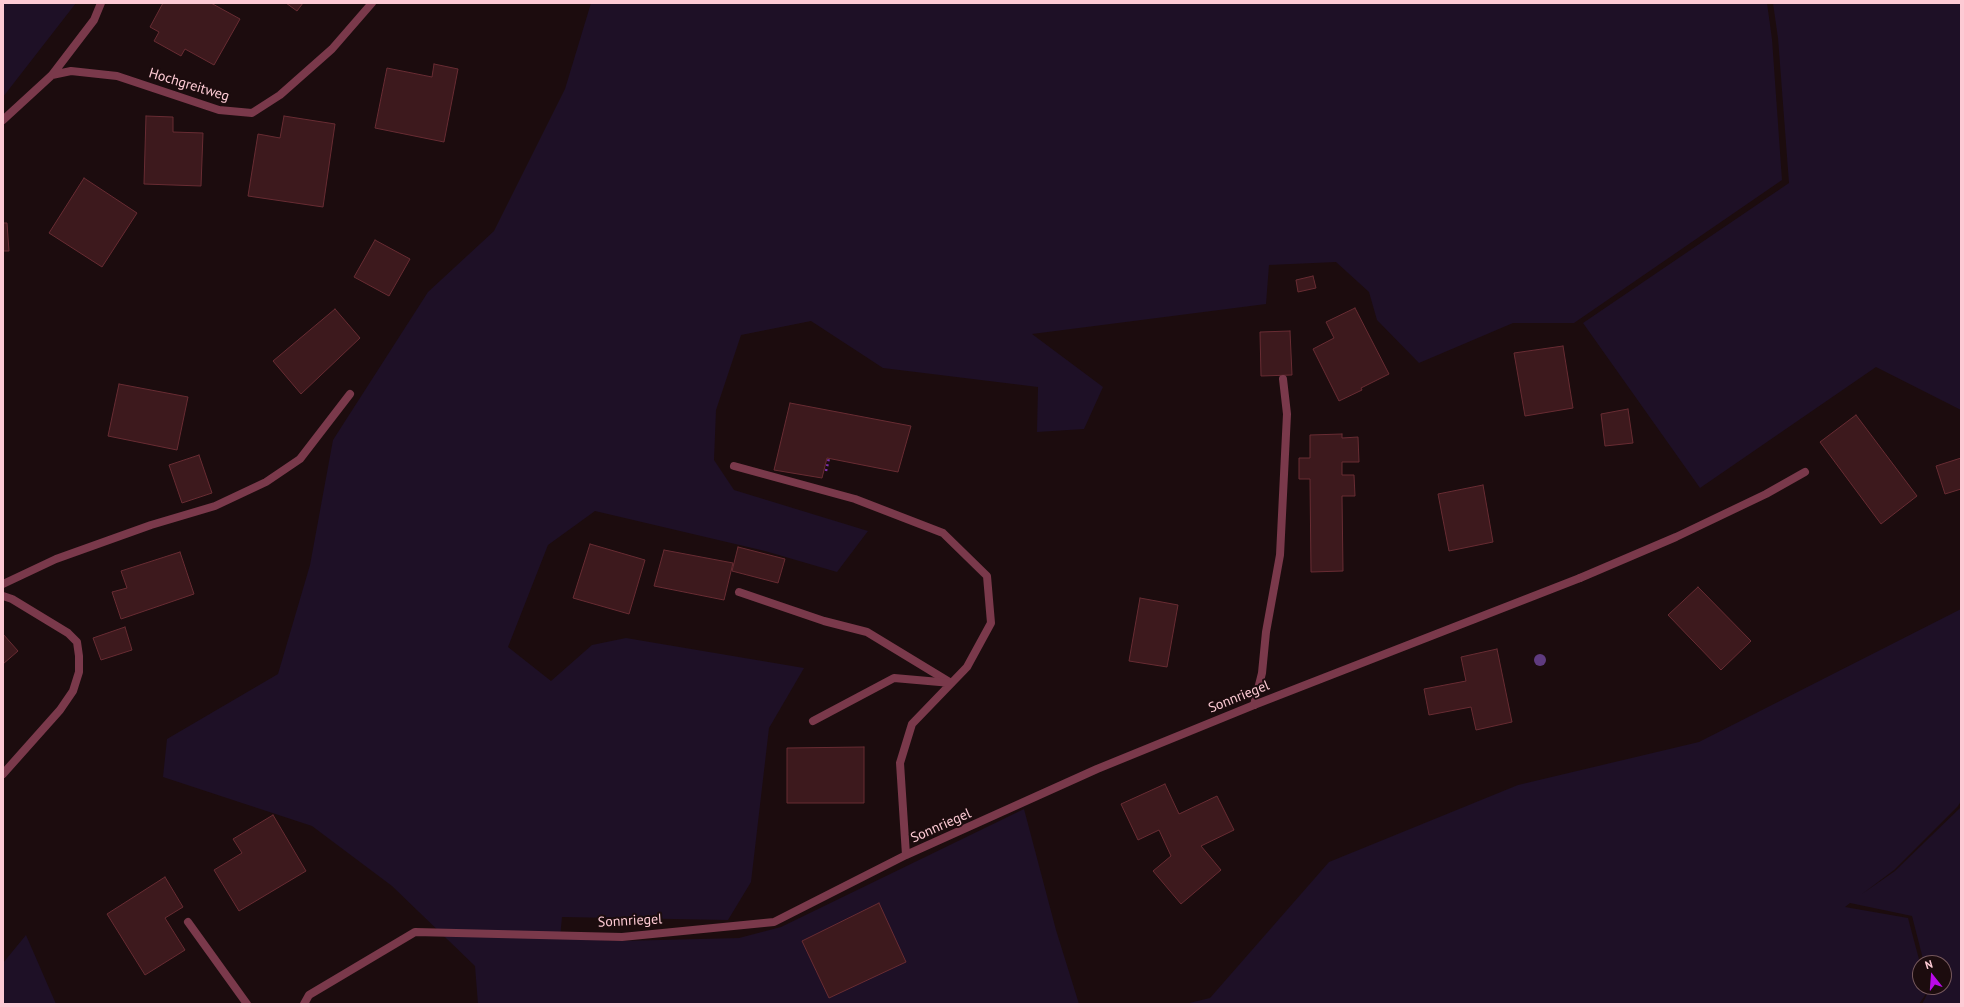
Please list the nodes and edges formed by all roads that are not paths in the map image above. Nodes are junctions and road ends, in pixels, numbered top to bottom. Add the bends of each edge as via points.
1 (101, 3) edge
2 (372, 3) edge
3 (52, 75) junction
4 (3, 120) edge
5 (1283, 379) dead end
6 (350, 394) dead end
7 (734, 466) dead end
8 (1805, 472) dead end
9 (3, 584) edge
10 (739, 592) dead end
11 (3, 596) edge
12 (951, 683) junction
13 (1254, 705) junction
14 (813, 721) dead end
15 (3, 774) edge
16 (906, 855) junction
17 (188, 922) dead end
18 (247, 1004) edge
19 (304, 1004) edge

1 - 3 street via 94,20
2 - 3 street, Hochgreitweg via 332,49 280,95 252,113 218,110 117,76 71,71
3 - 4 street
5 - 13 street via 1287,414 1280,555 1266,632 1262,673
6 - 9 street via 300,459 266,482 215,506 151,525 56,559
7 - 12 street via 855,499 943,533 987,576 991,623 967,667
8 - 13 street, Sonnriegel via 1766,494 1676,537 1580,578
10 - 12 street via 824,621 867,632
11 - 15 street via 68,633 77,642 80,656 79,672 73,691 60,710
12 - 14 street via 894,678
12 - 16 street via 912,724 900,763
13 - 16 street, Sonnriegel via 1097,769
16 - 19 street, Sonnriegel via 774,922 622,937 415,932 309,994
17 - 18 street

